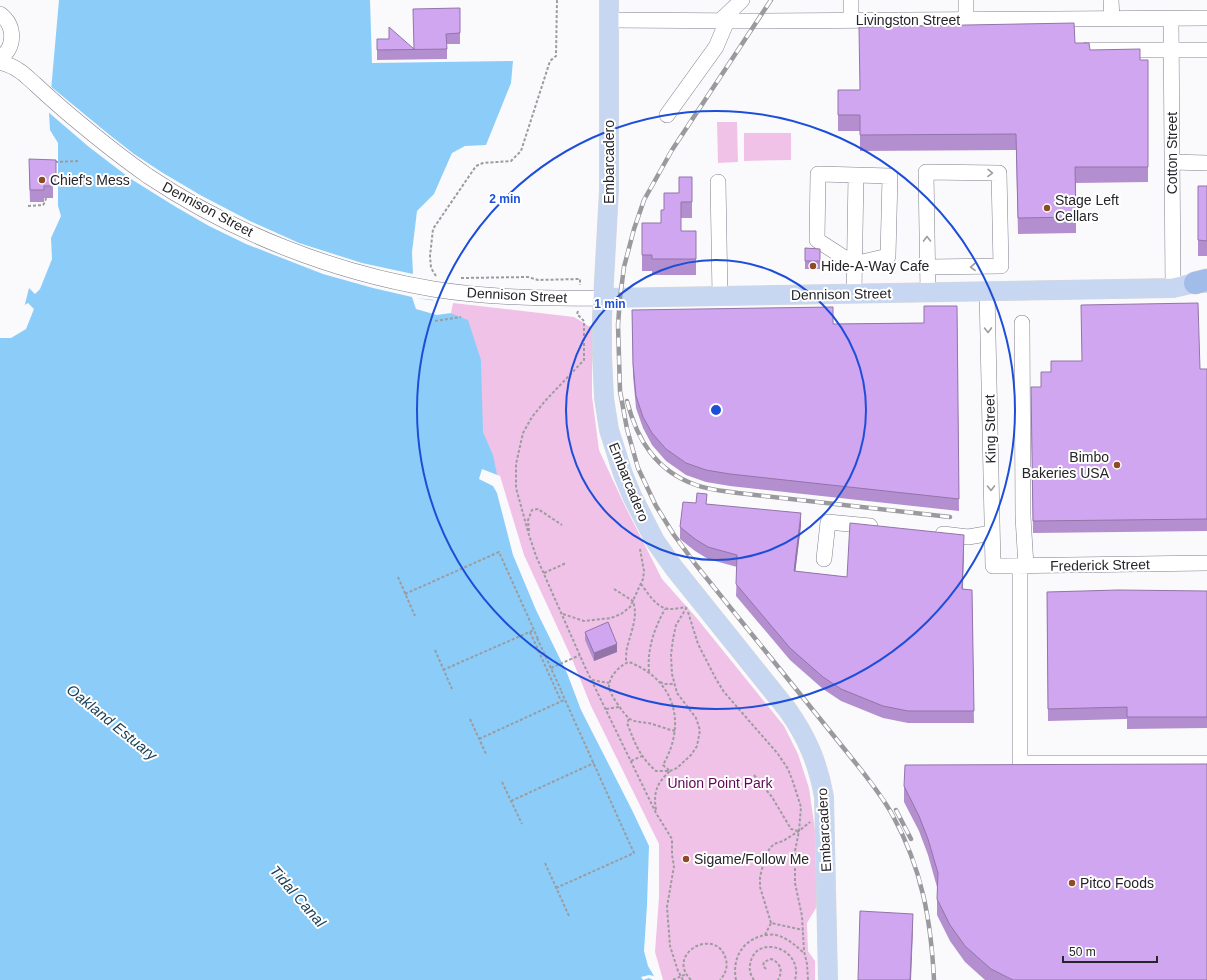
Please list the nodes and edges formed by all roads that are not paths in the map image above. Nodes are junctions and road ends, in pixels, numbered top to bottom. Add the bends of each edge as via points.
1 (609, 0) edge
2 (742, 0) edge
3 (851, 0) edge
4 (966, 0) edge
5 (1111, 0) edge
6 (0, 14) edge
7 (1112, 18) junction
8 (1171, 18) junction
9 (1207, 18) edge
10 (966, 19) junction
11 (609, 20) junction
12 (851, 20) junction
13 (723, 21) junction
14 (12, 40) junction
15 (1087, 50) edge
16 (1171, 50) junction
17 (1207, 50) edge
18 (0, 58) edge
19 (0, 62) edge
20 (19, 70) junction
21 (667, 115) dead end
22 (1172, 162) junction
23 (1207, 162) edge
24 (856, 175) junction
25 (718, 182) dead end
26 (854, 264) junction
27 (1001, 266) junction
28 (928, 267) junction
29 (1204, 285) edge
30 (1173, 288) junction
31 (994, 291) junction
32 (928, 292) junction
33 (854, 293) junction
34 (720, 296) junction
35 (604, 298) junction
36 (1022, 323) dead end
37 (882, 528) edge
38 (929, 532) edge
39 (992, 533) junction
40 (824, 559) dead end
41 (1207, 563) edge
42 (993, 566) joint
43 (1023, 566) junction
44 (1207, 763) edge
45 (828, 980) edge

1 - 11 main road, Embarcadero
2 - 13 street
3 - 12 street
4 - 10 street
5 - 7 street
6 - 14 street via 9,24
7 - 8 street, Livingston Street
7 - 10 street, Livingston Street
8 - 9 street, Livingston Street
8 - 16 street, Cotton Street
10 - 12 street, Livingston Street
11 - 13 street, Livingston Street
11 - 35 main road, Embarcadero via 609,190
12 - 13 street, Livingston Street
13 - 21 street via 716,47
14 - 18 street via 9,49
14 - 20 street
15 - 16 street
16 - 17 street
16 - 22 street, Cotton Street
19 - 20 street, Dennison Street
20 - 35 street, Dennison Street via 80,124 156,180 226,221 286,248 351,270 433,289 527,298
22 - 23 street
22 - 30 street, Cotton Street
24 - 26 street
24 - 26 street via 818,174 817,240
24 - 26 street via 890,176 888,256
25 - 34 street
26 - 33 street
27 -> 28 street
28 -> 27 street, King Street via 926,172 999,173
27 - 31 street, King Street
28 - 32 street
29 - 30 main road, Dennison Street
30 - 31 main road, Dennison Street
31 - 32 main road, Dennison Street
31 -> 39 street, King Street
32 - 33 main road, Dennison Street
33 - 34 main road, Dennison Street
34 - 35 main road, Dennison Street
35 - 45 main road, Embarcadero via 602,354 604,398 609,430 623,474 642,518 674,568 688,601 788,709 801,728 814,756 824,797
36 - 43 street
37 - 40 street via 828,522
38 - 39 street via 968,537
39 - 42 street, King Street
41 - 43 street, Frederick Street
42 - 43 street, Frederick Street
43 - 44 street via 1020,763

